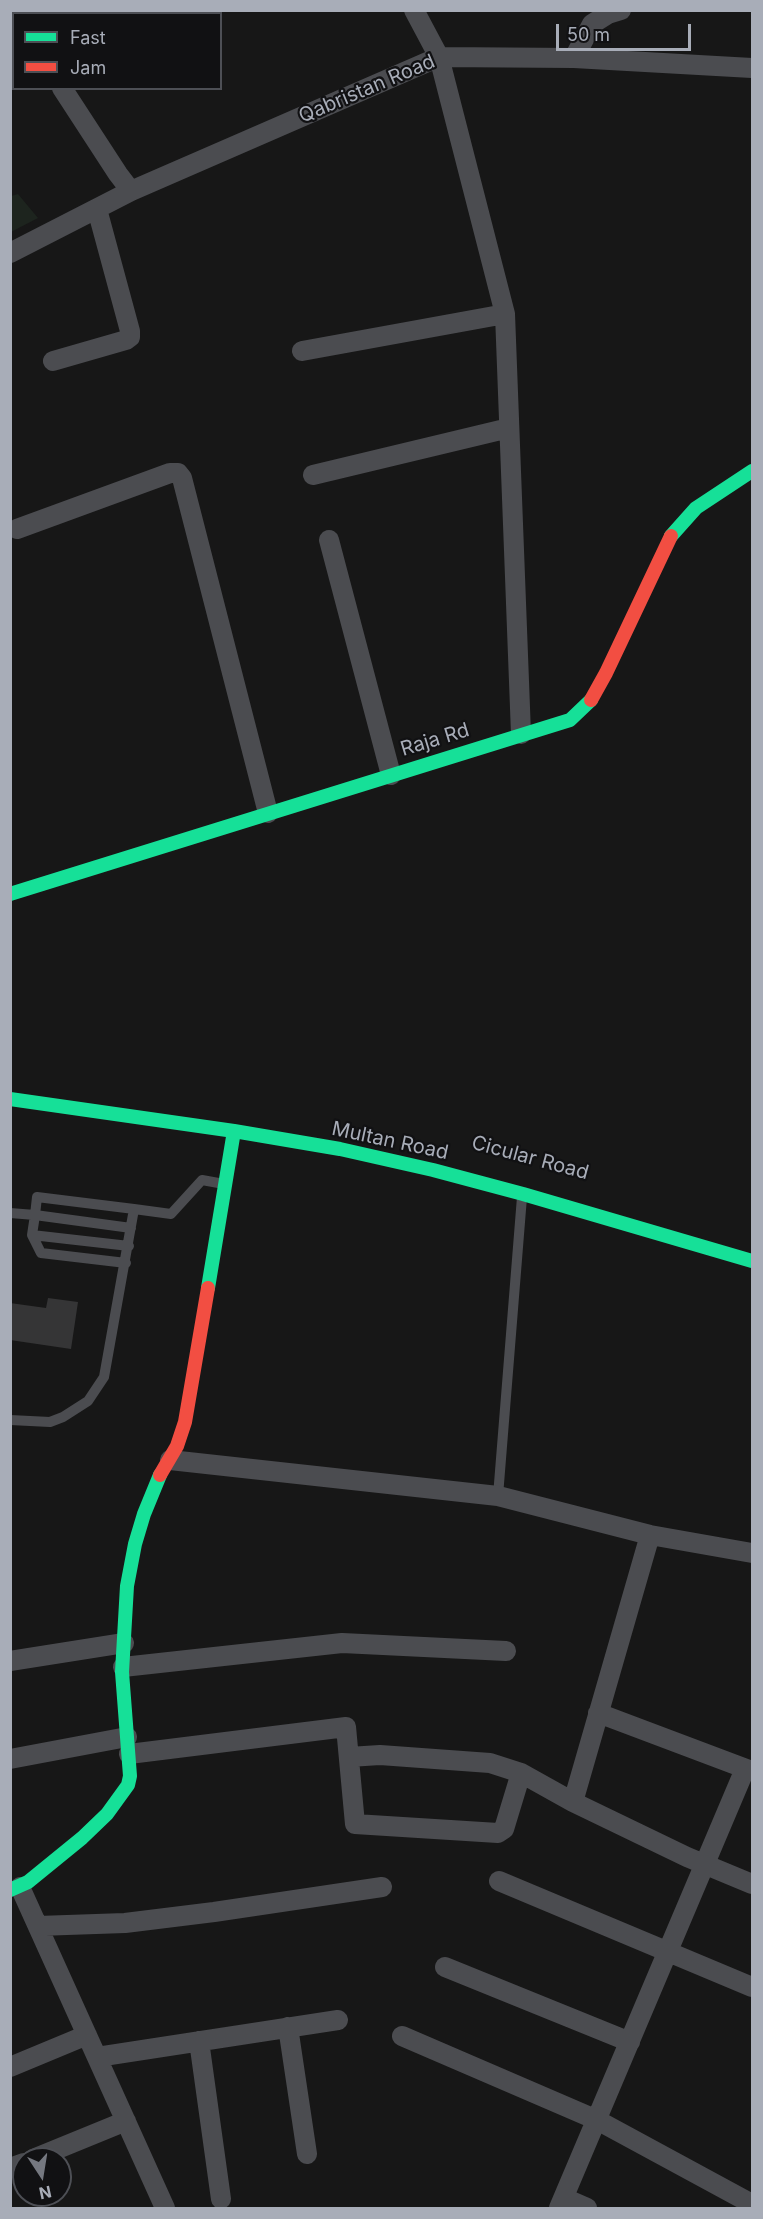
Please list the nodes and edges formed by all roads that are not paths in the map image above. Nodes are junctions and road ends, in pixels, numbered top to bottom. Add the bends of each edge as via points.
1 (414, 10) edge
2 (621, 10) edge
3 (439, 57) junction
4 (574, 58) junction
5 (753, 68) edge
6 (63, 90) edge
7 (132, 191) junction
8 (97, 208) junction
9 (10, 253) edge
10 (505, 314) junction
11 (302, 351) dead end
12 (53, 361) dead end
13 (509, 428) junction
14 (753, 471) edge
15 (313, 475) dead end
16 (18, 529) dead end
17 (329, 540) dead end
18 (521, 734) junction
19 (391, 775) junction
20 (268, 813) junction
21 (10, 894) edge
22 (10, 1100) edge
23 (234, 1131) junction
24 (224, 1184) junction
25 (524, 1189) junction
26 (134, 1209) junction
27 (10, 1213) edge
28 (35, 1215) junction
29 (131, 1228) junction
30 (32, 1235) junction
31 (129, 1246) junction
32 (753, 1261) edge
33 (126, 1263) junction
34 (10, 1420) edge
35 (170, 1460) junction
36 (498, 1496) junction
37 (650, 1535) junction
38 (753, 1553) edge
39 (124, 1643) junction
40 (506, 1651) dead end
41 (10, 1661) edge
42 (123, 1667) junction
43 (598, 1713) junction
44 (128, 1746) junction
45 (349, 1757) junction
46 (10, 1759) edge
47 (749, 1770) edge
48 (521, 1773) junction
49 (573, 1802) junction
50 (705, 1864) junction
51 (499, 1881) dead end
52 (753, 1884) edge
53 (382, 1887) dead end
54 (15, 1888) edge
55 (38, 1926) junction
56 (668, 1951) junction
57 (445, 1967) dead end
58 (753, 1987) edge
59 (338, 2020) dead end
60 (288, 2027) junction
61 (87, 2035) junction
62 (402, 2036) dead end
63 (199, 2041) junction
64 (630, 2042) junction
65 (97, 2057) junction
66 (10, 2067) edge
67 (597, 2120) junction
68 (126, 2121) junction
69 (62, 2147) edge
70 (307, 2154) dead end
71 (221, 2199) dead end
72 (561, 2203) edge
73 (753, 2204) edge
74 (165, 2208) edge
75 (587, 2208) edge

1 - 3 street
2 - 4 street via 592,24
3 - 4 street, Qabristan Road
3 - 7 street, Qabristan Road
3 - 10 street
4 - 5 street, Qabristan Road
6 - 7 street
7 - 8 street, Qabristan Road
8 - 9 street, Qabristan Road
8 - 12 street via 130,337
10 - 11 street
10 - 13 street
13 - 15 street
13 - 18 street
14 - 18 main road, Raja Rd via 696,508 672,533 592,699 570,720
16 - 20 street via 178,473
17 - 19 street
18 - 19 main road, Raja Rd
19 - 20 main road, Raja Rd
20 - 21 main road, Raja Rd
22 - 23 main road, Multan Road
23 - 24 main road
23 - 25 main road, Multan Road via 340,1149
24 - 26 lane via 202,1180 171,1214
24 - 35 main road via 185,1422
25 - 32 main road, Multan Road
25 - 36 lane
26 - 28 lane via 37,1197
26 - 29 lane
27 - 28 lane
28 - 29 lane
28 - 30 lane
29 - 31 lane
30 - 31 lane
30 - 33 lane via 41,1253
31 - 33 lane
33 - 34 lane via 104,1377 96,1391 76,1410 50,1422
35 - 36 street
35 - 39 main road via 155,1484 135,1544 127,1586
36 - 37 street
37 - 38 street
37 - 43 street
39 - 41 street
39 - 42 main road
40 - 42 street via 342,1643
42 - 44 main road
43 - 47 street
43 - 49 street
44 - 45 street via 346,1727
44 - 46 street
44 - 54 main road via 128,1785 107,1814 82,1838
45 - 48 street via 380,1755 490,1763
45 - 48 street via 354,1819 358,1825 501,1832
47 - 50 street
48 - 49 street
49 - 50 street
50 - 52 street
50 - 56 street
51 - 56 street
53 - 55 street via 125,1923
54 - 55 street
55 - 61 street
56 - 58 street
56 - 64 street
57 - 64 street
59 - 60 street
60 - 63 street
60 - 70 street
61 - 65 street
61 - 66 street
62 - 67 street
63 - 65 street
63 - 71 street
64 - 67 street
65 - 68 street
67 - 72 street
67 - 73 street
68 - 69 street
68 - 74 street
72 - 75 street

